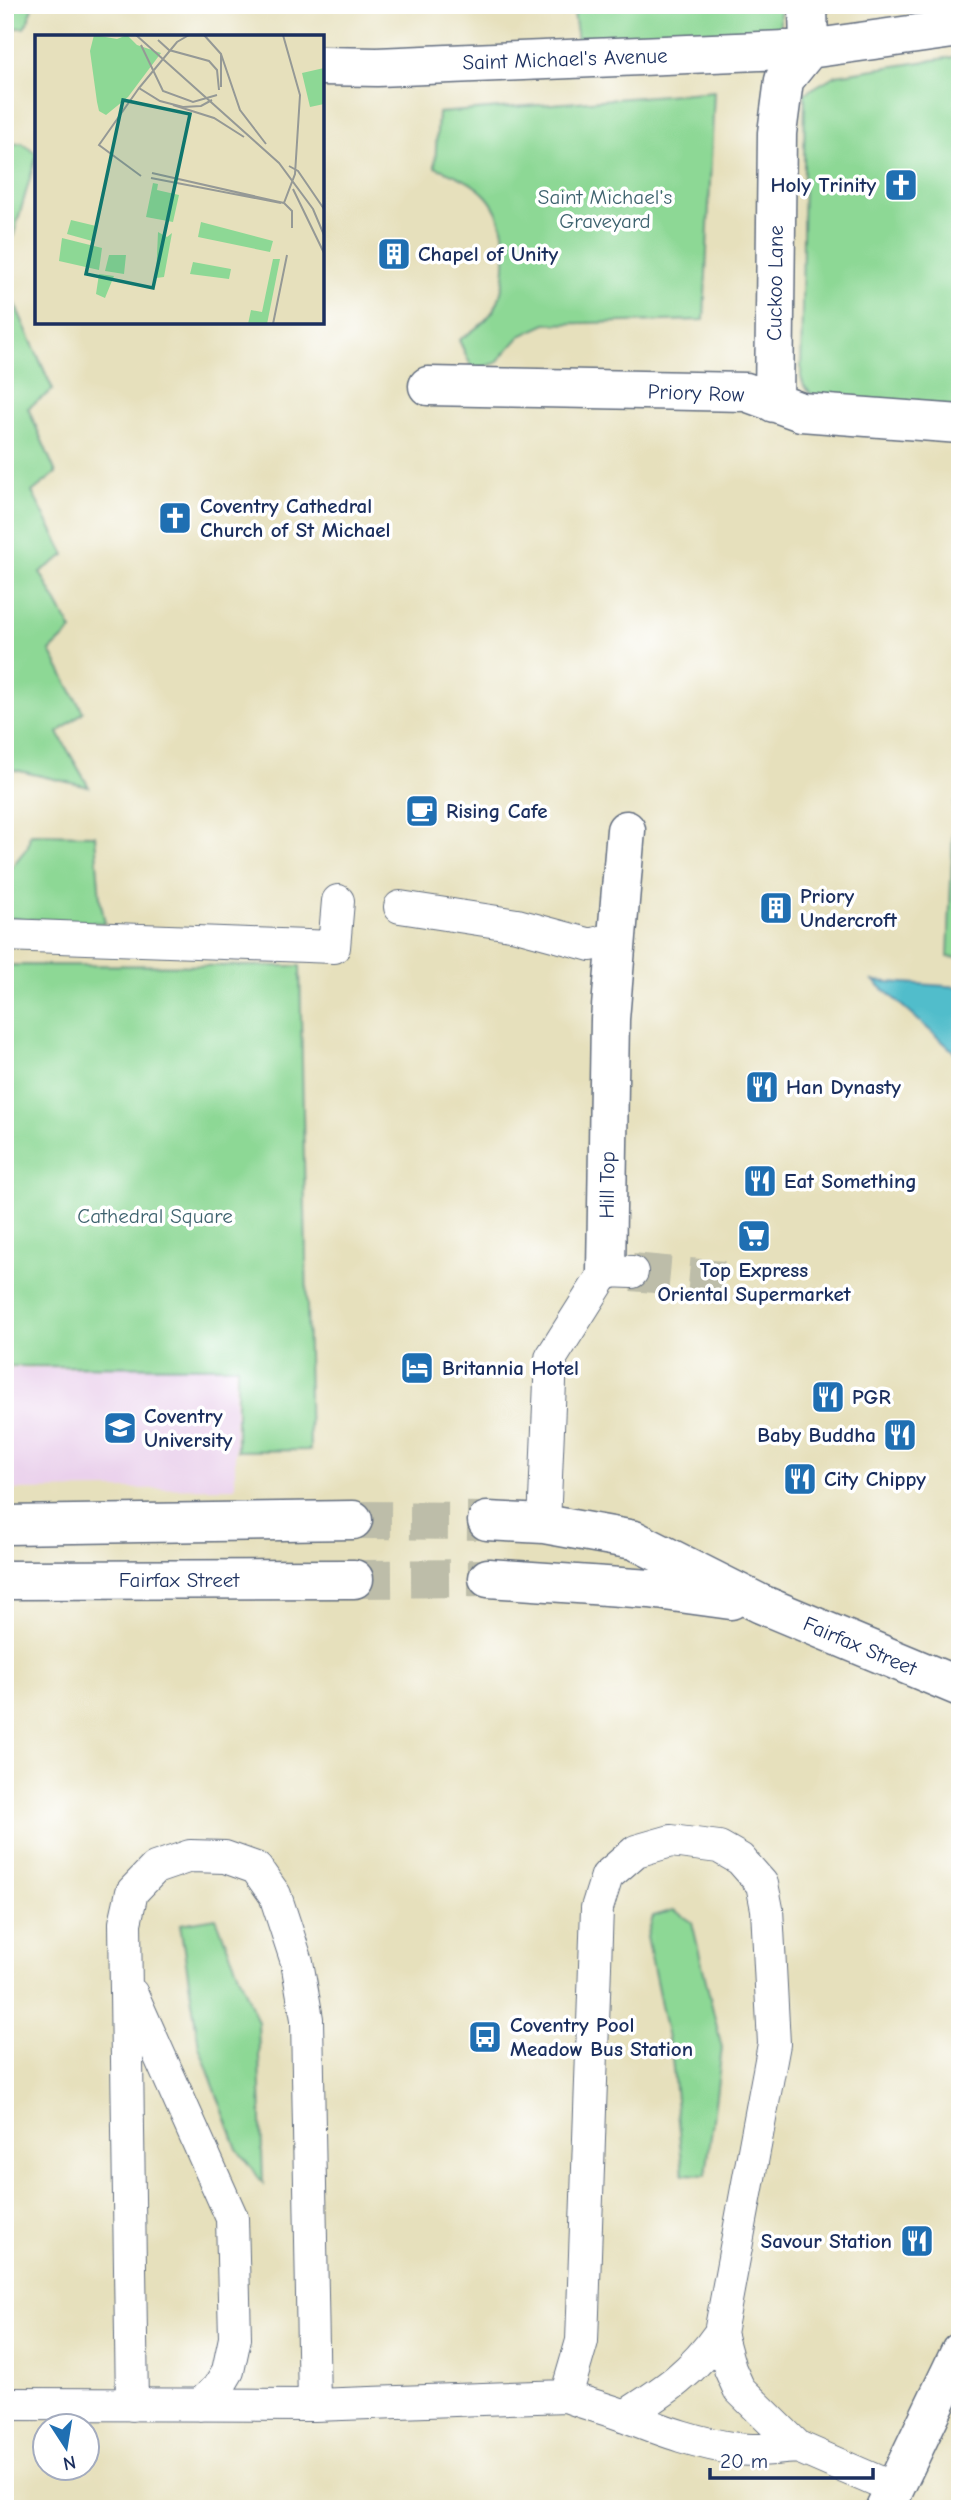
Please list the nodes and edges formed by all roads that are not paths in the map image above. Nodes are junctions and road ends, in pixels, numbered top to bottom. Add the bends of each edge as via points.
1 (808, 5) edge
2 (960, 28) edge
3 (809, 49) junction
4 (324, 66) edge
5 (428, 386) dead end
6 (774, 403) junction
7 (960, 424) edge
8 (626, 830) dead end
9 (338, 901) dead end
10 (400, 906) dead end
11 (5, 934) edge
12 (617, 937) junction
13 (619, 1271) joint
14 (352, 1520) tunnel mouth
15 (487, 1521) tunnel mouth
16 (544, 1524) junction
17 (5, 1525) edge
18 (488, 1578) tunnel mouth
19 (354, 1579) tunnel mouth
20 (5, 1580) edge
21 (761, 1604) junction
22 (960, 1687) edge
23 (127, 1983) junction
24 (720, 2333) junction
25 (960, 2353) edge
26 (566, 2396) junction
27 (5, 2404) edge
28 (200, 2404) junction
29 (314, 2404) junction
30 (132, 2405) junction
31 (625, 2416) junction
32 (798, 2447) junction
33 (890, 2499) edge

1 - 3 street
2 - 3 street, Saint Michael's Avenue
3 - 4 street, Saint Michael's Avenue
3 - 6 street, Cuckoo Lane via 783,80 777,133
5 - 6 street, Priory Row via 746,392
6 - 7 street, Priory Row via 814,414
8 - 12 street, Hill Top
9 - 11 lane via 334,947
10 - 12 lane via 517,925 591,945
12 - 13 street, Hill Top via 610,1019
13 - 16 lane, Hill Top via 551,1358
14 - 17 street
15 - 16 street, Fairfax Street
16 - 21 street, Fairfax Street via 634,1540
18 - 21 street, Fairfax Street via 650,1589
19 - 20 street, Fairfax Street
21 - 22 street, Fairfax Street
23 - 28 lane via 232,2218 235,2337 228,2371
23 - 29 lane via 125,1923 132,1892 155,1868 190,1856 225,1857 256,1868 275,1895 297,1962 307,2019
23 - 30 lane
24 - 26 lane via 774,2044 767,1909 762,1884 740,1859 719,1847 671,1841 636,1850 607,1876 597,1908 582,2341
24 - 31 lane via 683,2377
24 - 32 lane via 739,2389
25 - 33 street
26 - 29 lane
26 - 31 lane
27 - 30 lane
28 - 29 lane
28 - 30 lane
31 - 32 lane via 667,2434 740,2450
32 - 33 lane

